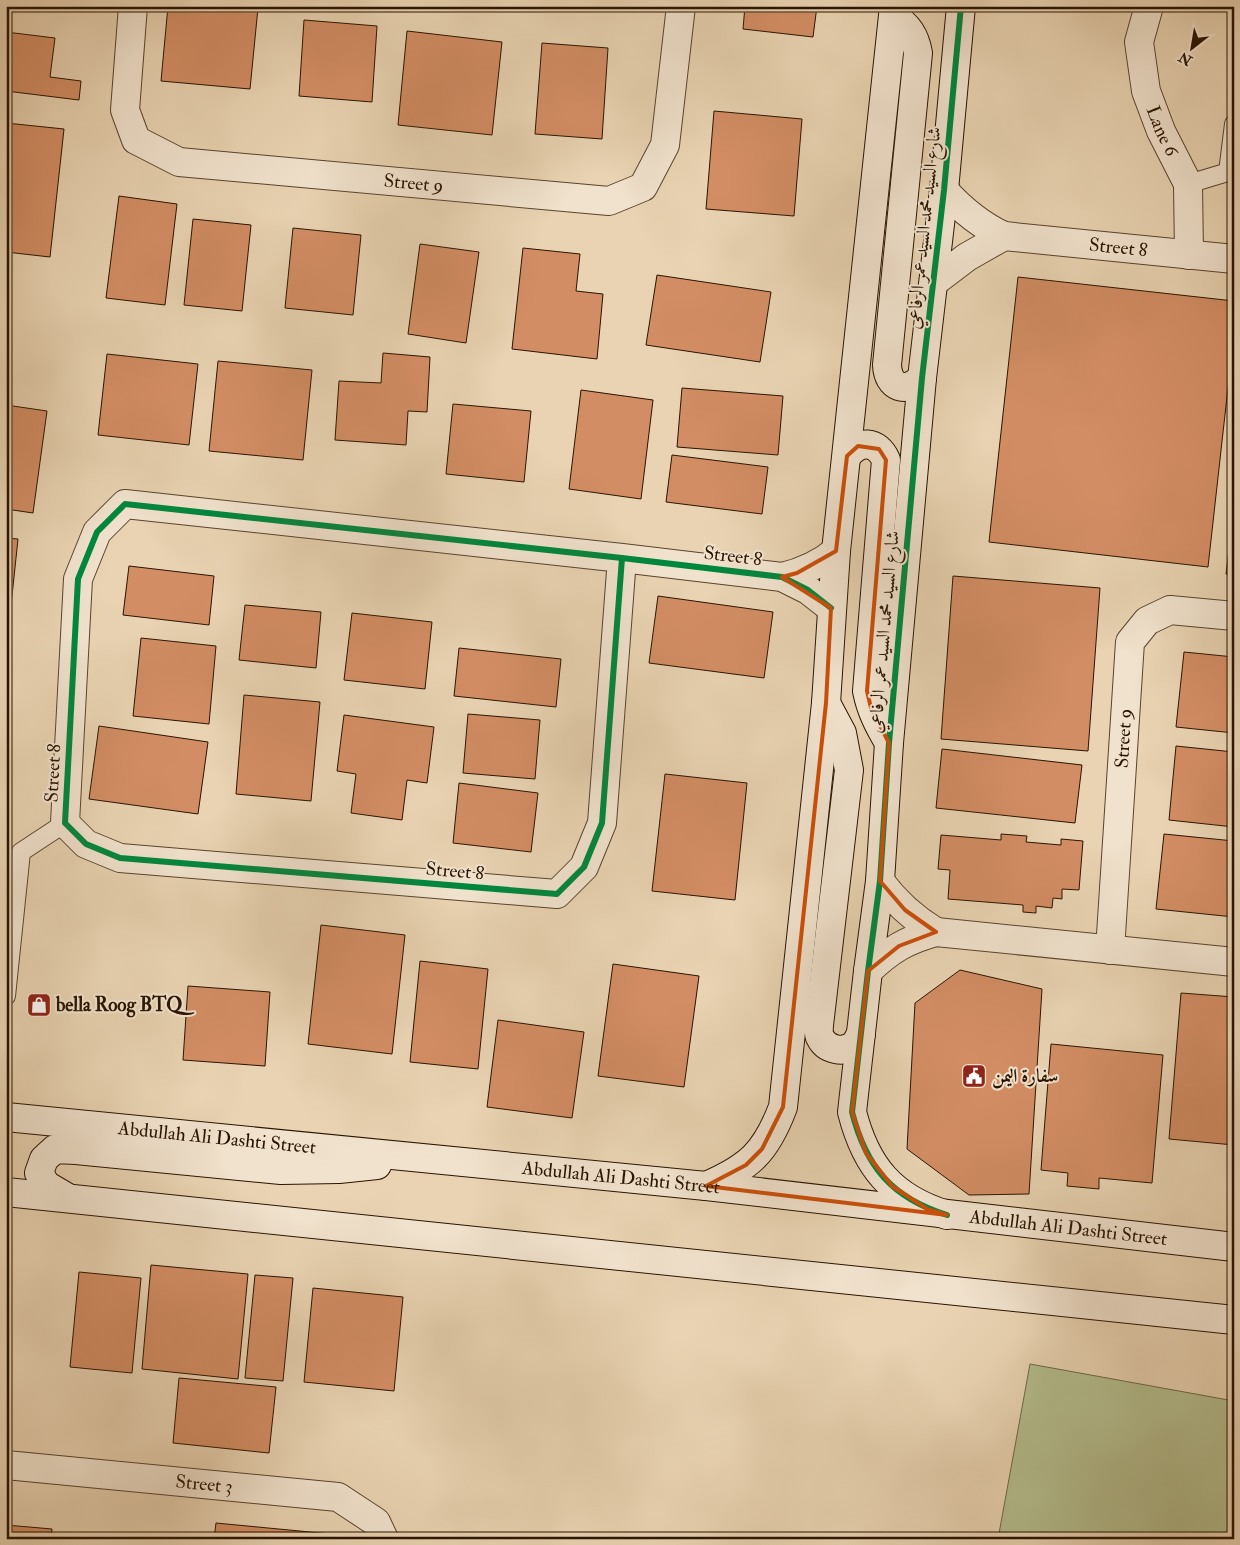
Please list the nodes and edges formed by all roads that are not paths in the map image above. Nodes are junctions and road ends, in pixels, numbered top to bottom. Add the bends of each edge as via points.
1 (133, 6) edge
2 (681, 6) edge
3 (961, 6) edge
4 (1149, 6) edge
5 (893, 11) edge
6 (1234, 124) edge
7 (1188, 184) junction
8 (944, 190) junction
9 (1004, 236) junction
10 (1189, 255) junction
11 (1234, 259) edge
12 (934, 282) junction
13 (922, 378) junction
14 (847, 456) junction
15 (836, 551) junction
16 (622, 558) junction
17 (782, 577) junction
18 (831, 608) junction
19 (1234, 616) edge
20 (826, 704) junction
21 (889, 743) junction
22 (65, 823) junction
23 (880, 881) junction
24 (936, 932) junction
25 (1110, 950) junction
26 (1234, 962) edge
27 (868, 971) junction
28 (6, 996) edge
29 (861, 1034) junction
30 (6, 1117) edge
31 (428, 1158) junction
32 (706, 1186) junction
33 (6, 1192) edge
34 (69, 1198) junction
35 (947, 1214) junction
36 (1234, 1247) edge
37 (1234, 1320) edge
38 (6, 1464) edge
39 (384, 1539) edge

1 - 2 street, Street 9 via 125,110 136,140 180,162 609,201 643,187 665,145
3 - 8 street, شارع السيد محمد السيد عمر الرفاعي
4 - 7 street, Lane 6 via 1139,42 1146,91 1161,131
5 - 13 street via 913,36 918,53 887,365 888,376 894,384 904,388 914,386
5 - 14 street
6 - 7 lane via 1228,172
7 - 10 street, Lane 6
8 - 9 street, Street 8 via 971,217
8 - 12 street, شارع السيد محمد السيد عمر الرفاعي
9 - 10 street, Street 8
9 - 12 street via 967,257
10 - 11 street, Street 8
12 - 13 street, شارع السيد محمد السيد عمر الرفاعي
13 - 21 street, شارع السيد محمد السيد عمر الرفاعي
14 - 15 street
14 - 21 street via 858,446 866,444 879,449 886,460 867,691 871,708
15 - 17 street, Street 8 via 811,568
15 - 18 street
16 - 17 street, Street 8
16 - 22 street, Street 8 via 125,504 97,532 78,579
16 - 22 street, Street 8 via 602,823 584,867 557,894 120,858 86,844
17 - 18 street, Street 8 via 808,590
18 - 20 street
19 - 25 street, Street 9 via 1170,610 1147,621 1130,642
20 - 29 street via 842,733 848,770 819,1036 836,1050 856,1043
20 - 32 street via 783,1107 762,1149 740,1169
21 - 23 street, شارع السيد محمد السيد عمر الرفاعي
22 - 28 lane via 22,852
23 - 24 street via 905,910
23 - 27 street, شارع السيد محمد السيد عمر الرفاعي
24 - 25 street
24 - 27 street via 899,946
25 - 26 street
27 - 29 street, شارع السيد محمد السيد عمر الرفاعي
29 - 35 street, شارع السيد محمد السيد عمر الرفاعي via 852,1112 866,1154 892,1186 909,1199
30 - 31 street, Abdullah Ali Dashti Street
31 - 32 street, Abdullah Ali Dashti Street
31 - 34 street via 339,1169 281,1170 55,1149 44,1159 39,1174 46,1185
32 - 35 street, Abdullah Ali Dashti Street
33 - 34 street
34 - 37 street
35 - 36 street, Abdullah Ali Dashti Street
38 - 39 street, Street 3 via 338,1497 376,1522

